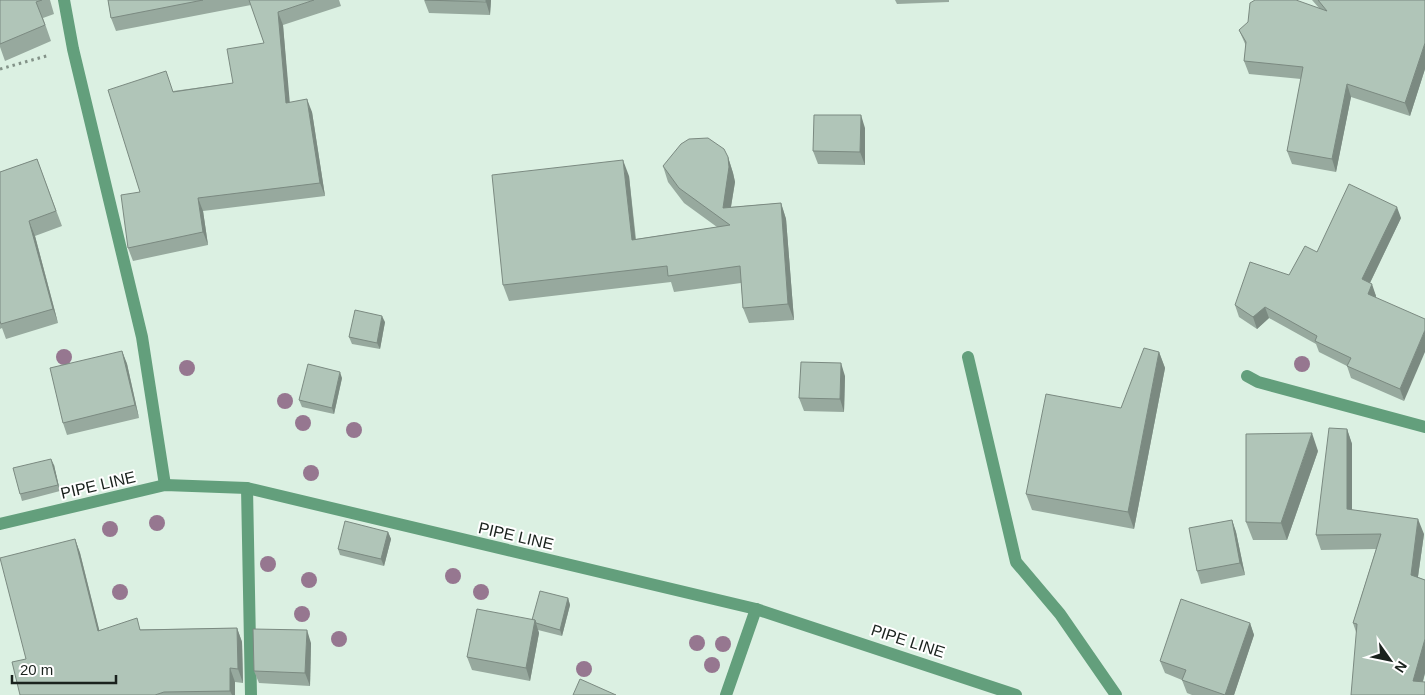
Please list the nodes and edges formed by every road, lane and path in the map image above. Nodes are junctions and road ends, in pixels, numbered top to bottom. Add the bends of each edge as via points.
1 (64, 0) edge
2 (73, 49) junction
3 (0, 69) edge
4 (968, 357) dead end
5 (1247, 376) dead end
6 (1425, 427) edge
7 (165, 486) junction
8 (247, 488) junction
9 (0, 524) edge
10 (756, 610) junction
11 (251, 695) edge
12 (726, 695) edge
13 (1016, 695) edge
14 (1116, 695) edge

1 - 2 street
2 - 3 path
2 - 7 street via 142,337
4 - 14 street via 1016,562 1060,614
5 - 6 street via 1258,382
7 - 8 street, PIPE LINE
7 - 9 street, PIPE LINE
8 - 10 street, PIPE LINE
8 - 11 street
10 - 12 street
10 - 13 street, PIPE LINE

